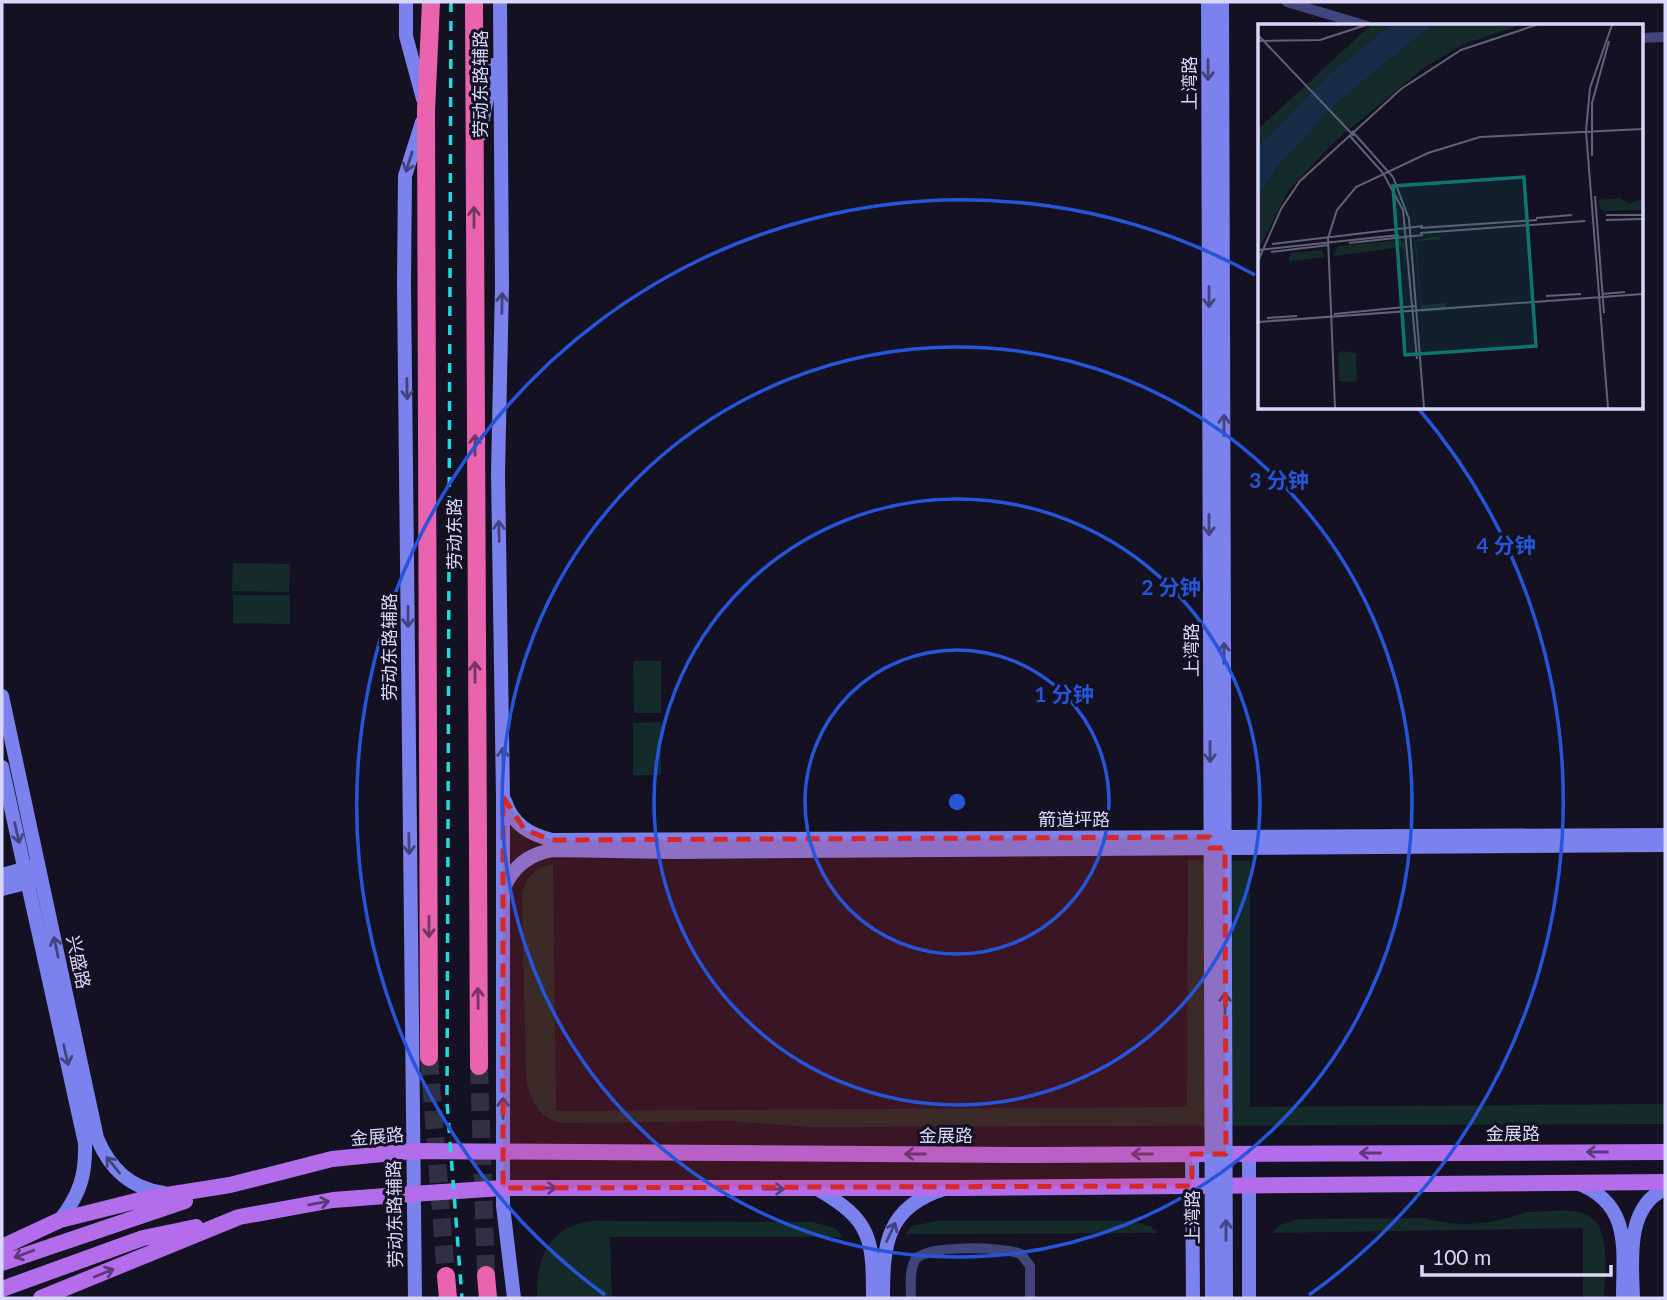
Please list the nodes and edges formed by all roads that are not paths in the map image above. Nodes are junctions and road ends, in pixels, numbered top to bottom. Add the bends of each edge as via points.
1 (406, 2) edge
2 (431, 2) edge
3 (474, 2) edge
4 (500, 2) edge
5 (1208, 2) edge
6 (1222, 2) edge
7 (1287, 2) edge
8 (1360, 24) edge
9 (499, 37) junction
10 (1665, 37) edge
11 (1642, 38) edge
12 (426, 111) junction
13 (474, 167) junction
14 (2, 696) edge
15 (2, 767) edge
16 (503, 797) junction
17 (1665, 835) edge
18 (1665, 845) edge
19 (33, 874) junction
20 (2, 875) edge
21 (503, 889) junction
22 (2, 890) edge
23 (429, 1057) tunnel mouth
24 (479, 1066) tunnel mouth
25 (412, 1151) junction
26 (503, 1151) junction
27 (1665, 1152) edge
28 (1192, 1154) junction
29 (1249, 1154) junction
30 (1575, 1182) junction
31 (1665, 1182) edge
32 (230, 1185) junction
33 (1249, 1185) junction
34 (1192, 1186) junction
35 (503, 1188) junction
36 (945, 1188) junction
37 (817, 1189) junction
38 (1665, 1189) edge
39 (412, 1194) junction
40 (172, 1195) junction
41 (239, 1217) junction
42 (60, 1220) junction
43 (2, 1247) edge
44 (2, 1263) edge
45 (486, 1275) tunnel mouth
46 (446, 1276) tunnel mouth
47 (2, 1289) edge
48 (41, 1298) edge
49 (415, 1298) edge
50 (448, 1298) edge
51 (488, 1298) edge
52 (514, 1298) edge
53 (873, 1298) edge
54 (883, 1298) edge
55 (911, 1298) edge
56 (1030, 1298) edge
57 (1193, 1298) edge
58 (1212, 1298) edge
59 (1226, 1298) edge
60 (1249, 1298) edge
61 (1623, 1298) edge
62 (1633, 1298) edge

1 - 12 main road via 406,36
2 - 12 highway, 劳动东路
3 - 13 highway, 劳动东路
4 - 9 main road, 劳动东路辅路
5 -> 58 main road, 上湾路, bridge
59 -> 6 main road, 上湾路, bridge
7 - 8 street
9 - 13 main road
16 -> 9 main road, 劳动东路辅路
10 - 11 street
12 -> 23 highway, 劳动东路
12 -> 25 main road, 劳动东路辅路 via 405,176
24 -> 13 highway, 劳动东路
14 - 19 main road, 兴盛路
15 -> 19 main road, 兴盛路
16 - 17 main road, 箭道坪路 via 524,830 552,839
16 - 21 main road, 劳动东路辅路
18 - 21 main road, 箭道坪路 via 552,850 516,867
19 - 20 main road
19 - 22 main road
40 -> 19 main road, 兴盛路 via 123,1177 97,1138
19 -> 42 main road, 兴盛路 via 85,1143 83,1180
26 -> 21 main road, 劳动东路辅路
25 - 26 main road, 金展路
25 - 32 main road, 金展路 via 332,1159
25 - 39 main road, 劳动东路辅路
28 -> 26 main road, 金展路
26 - 35 main road, 劳动东路辅路
27 -> 29 main road, 金展路
28 - 29 main road, 金展路
28 - 34 main road, 上湾路
29 - 33 main road
30 - 31 main road
30 - 33 main road
30 - 61 main road via 1600,1193 1620,1222
32 - 40 main road, 金展路
32 -> 44 main road, 金展路
33 - 34 main road
33 - 60 main road
34 - 36 main road
34 - 57 main road, 上湾路
35 -> 37 main road
35 - 39 main road
35 - 52 main road, 劳动东路辅路
36 - 37 main road
54 -> 36 main road via 883,1261 892,1226 915,1203
37 - 53 main road via 844,1206 870,1240
38 - 62 main road via 1647,1204 1637,1222
41 -> 39 main road via 333,1200
39 - 49 main road, 劳动东路辅路
40 - 42 main road, 金展路
41 - 47 main road via 143,1238
48 -> 41 main road
42 - 43 main road, 金展路
45 - 51 highway
46 - 50 highway
55 - 56 street via 912,1271 920,1255 935,1250 991,1250 1014,1251 1027,1258

